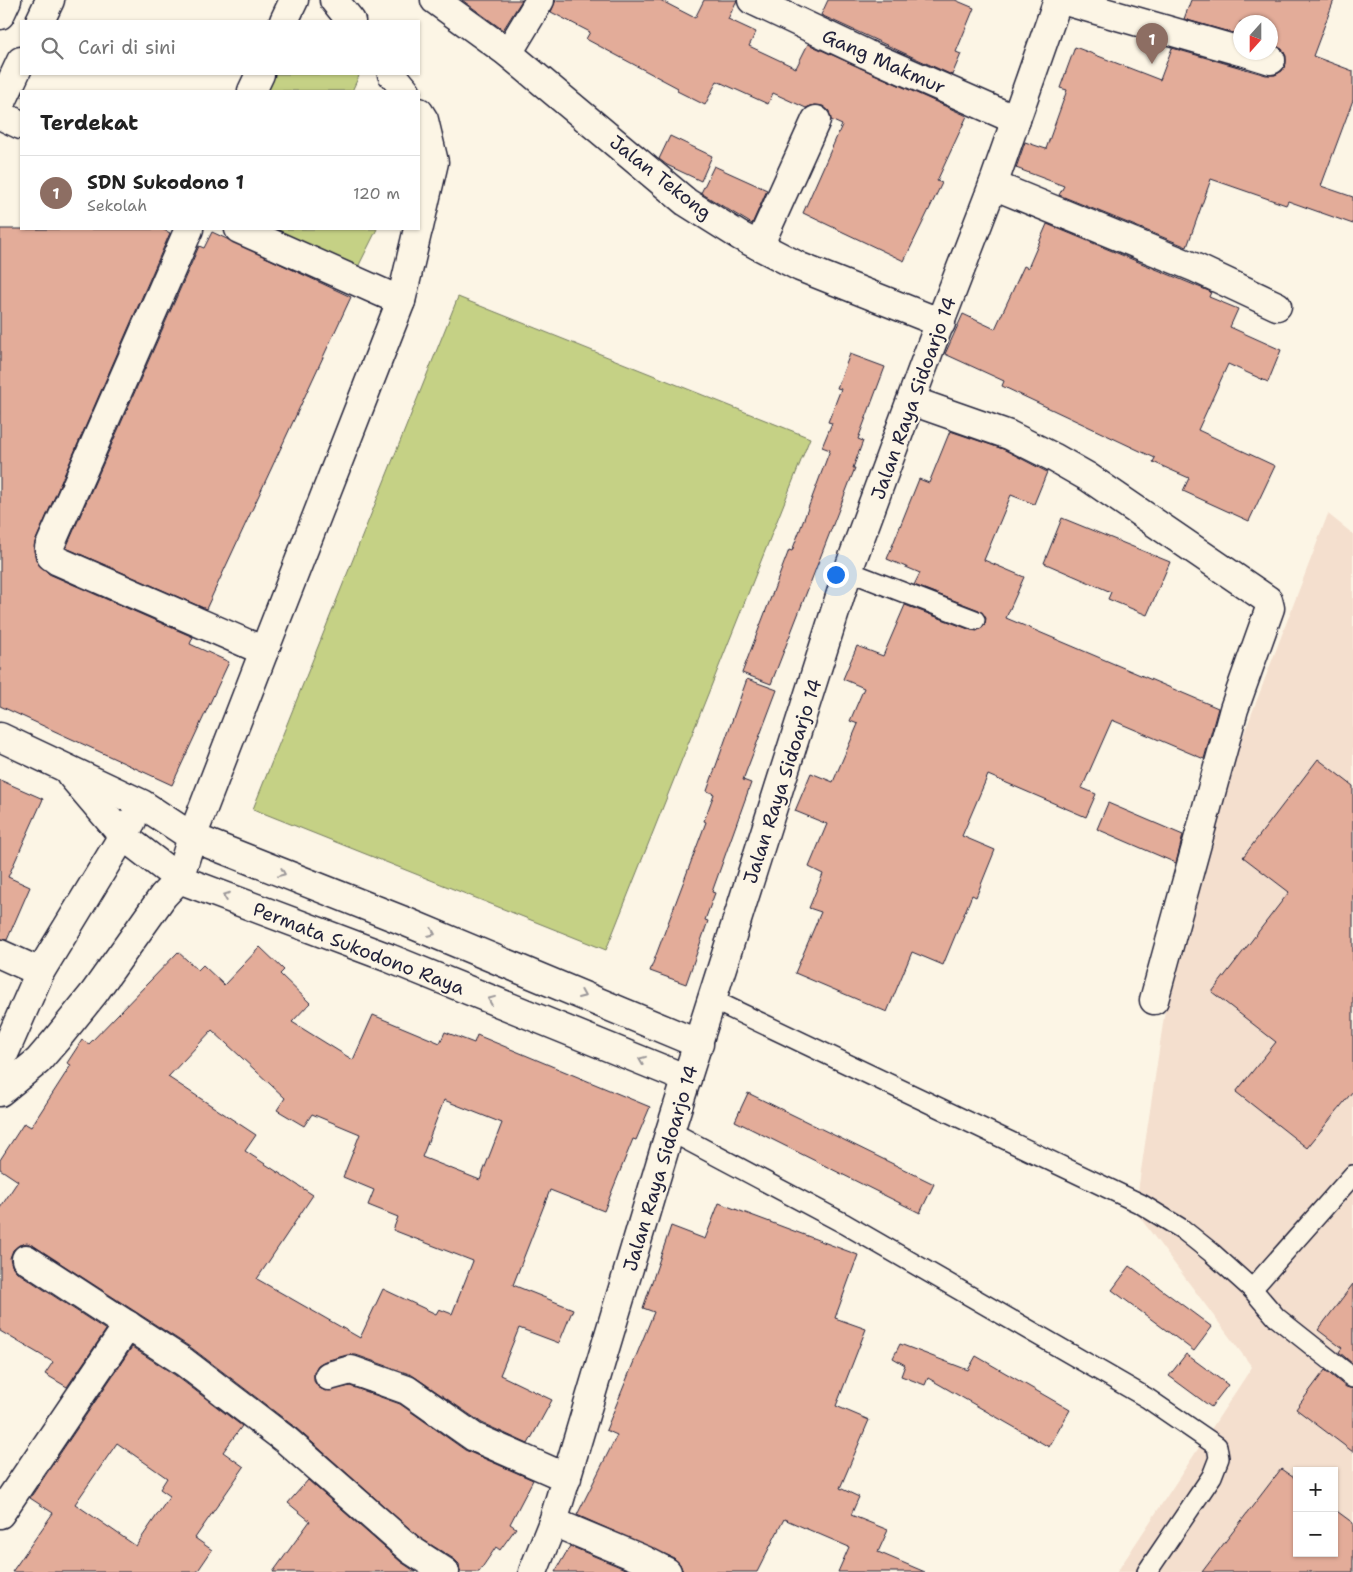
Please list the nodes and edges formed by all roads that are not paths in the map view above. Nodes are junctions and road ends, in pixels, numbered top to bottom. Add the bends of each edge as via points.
1 (7, 0) edge
2 (50, 0) edge
3 (294, 0) edge
4 (334, 0) edge
5 (435, 0) edge
6 (540, 0) edge
7 (752, 0) edge
8 (1058, 0) edge
9 (1062, 0) edge
10 (0, 14) edge
11 (40, 20) edge
12 (284, 20) edge
13 (349, 20) edge
14 (1233, 49) edge
15 (508, 53) junction
16 (20, 63) edge
17 (260, 75) edge
18 (393, 75) edge
19 (252, 90) edge
20 (405, 90) edge
21 (0, 106) edge
22 (420, 114) edge
23 (0, 115) edge
24 (816, 120) dead end
25 (1016, 120) junction
26 (20, 125) edge
27 (993, 184) junction
28 (420, 220) edge
29 (189, 230) edge
30 (241, 230) edge
31 (418, 230) edge
32 (759, 246) junction
33 (401, 301) junction
34 (1277, 306) dead end
35 (941, 323) junction
36 (913, 398) junction
37 (848, 571) junction
38 (975, 620) dead end
39 (264, 651) junction
40 (0, 737) edge
41 (65, 768) junction
42 (142, 804) junction
43 (123, 836) junction
44 (192, 837) junction
45 (179, 879) junction
46 (404, 922) junction
47 (0, 954) edge
48 (389, 958) junction
49 (40, 972) junction
50 (713, 1000) junction
51 (1154, 1000) dead end
52 (699, 1044) junction
53 (0, 1063) edge
54 (687, 1079) junction
55 (0, 1092) edge
56 (670, 1131) junction
57 (1353, 1176) edge
58 (26, 1259) dead end
59 (1252, 1289) junction
60 (128, 1325) junction
61 (329, 1376) dead end
62 (1353, 1378) edge
63 (567, 1478) junction
64 (0, 1514) edge
65 (553, 1522) junction
66 (445, 1572) edge
67 (533, 1572) edge
68 (668, 1572) edge
69 (1147, 1572) edge

1 - 10 street
2 - 11 street
3 - 12 street
4 - 13 street
5 - 15 street, Jalan Tekong
6 - 15 street
7 - 25 street, Gang Makmur
8 - 25 street, Jalan Raya Sidoarjo 14
9 - 14 street
15 - 32 street, Jalan Tekong via 686,202
16 - 21 street
17 - 19 street
18 - 20 street
22 - 28 street via 434,162
23 - 26 street
24 - 32 street
25 - 27 street, Jalan Raya Sidoarjo 14
27 - 34 street via 1196,268
27 - 35 street, Jalan Raya Sidoarjo 14
29 - 39 street via 50,548 51,556
30 - 33 street
31 - 33 street
32 - 35 street, Jalan Tekong via 800,267
33 - 39 street
35 - 36 street, Jalan Raya Sidoarjo 14
36 - 37 street, Jalan Raya Sidoarjo 14
36 - 51 street via 1009,435 1062,462 1268,600 1270,608 1234,709
37 - 38 lane
37 - 50 street, Jalan Raya Sidoarjo 14
39 - 44 street
40 - 41 street, Permata Sukodono Raya
41 - 42 street, Permata Sukodono Raya
41 - 43 street, Permata Sukodono Raya
42 - 43 street
42 - 44 street, Permata Sukodono Raya
43 - 45 street, Permata Sukodono Raya
43 - 49 street
44 - 45 street
44 -> 46 street, Permata Sukodono Raya
48 -> 45 street, Permata Sukodono Raya
45 - 55 street via 56,1040 38,1061
46 - 48 street
46 -> 52 street, Permata Sukodono Raya
47 - 49 street
54 -> 48 street, Permata Sukodono Raya
49 - 53 street
50 - 52 street, Jalan Raya Sidoarjo 14
50 - 59 lane via 1141,1204 1182,1229
52 - 54 street, Jalan Raya Sidoarjo 14
54 - 56 street, Jalan Raya Sidoarjo 14
56 - 63 street, Jalan Raya Sidoarjo 14
56 - 69 lane via 845,1224 1147,1398 1217,1446 1219,1458 1212,1476
57 - 59 lane
58 - 60 street
59 - 62 lane via 1276,1317
60 - 64 street
60 - 66 street via 184,1362 286,1440 411,1550
61 - 63 street via 351,1370 407,1390 474,1437
63 - 65 street, Jalan Raya Sidoarjo 14
65 - 67 street, Jalan Raya Sidoarjo 14
65 - 68 street

